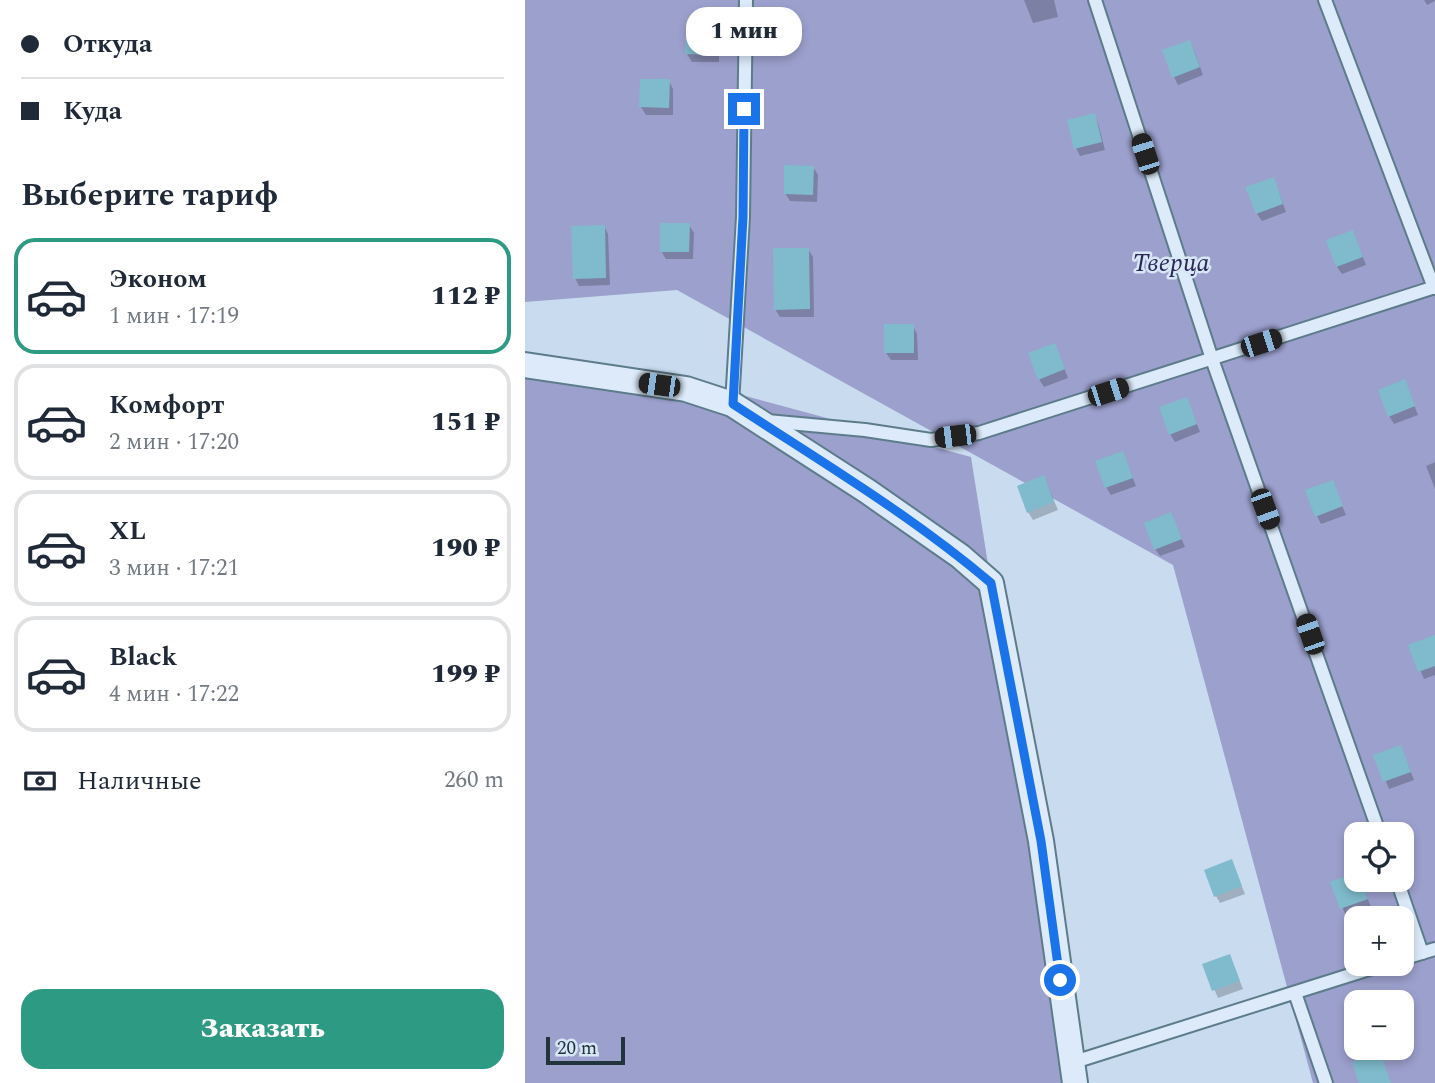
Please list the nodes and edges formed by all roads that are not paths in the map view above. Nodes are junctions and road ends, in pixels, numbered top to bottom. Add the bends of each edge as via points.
1 (746, 0) edge
2 (1095, 0) edge
3 (1325, 0) edge
4 (1434, 288) edge
5 (1212, 359) junction
6 (525, 365) edge
7 (733, 404) junction
8 (757, 420) junction
9 (1375, 822) edge
10 (1402, 892) edge
11 (1429, 951) edge
12 (1348, 976) edge
13 (1295, 993) junction
14 (1073, 1073) edge
15 (1327, 1083) edge

1 - 7 lane via 743,217
2 - 5 lane
3 - 4 lane
4 - 5 lane
5 - 8 lane via 979,433 931,439
5 - 9 lane
6 - 7 street via 686,389
7 - 8 street
8 - 14 street via 867,491 991,583 1041,841
10 - 11 lane
12 - 13 lane
13 - 14 lane
13 - 15 lane

